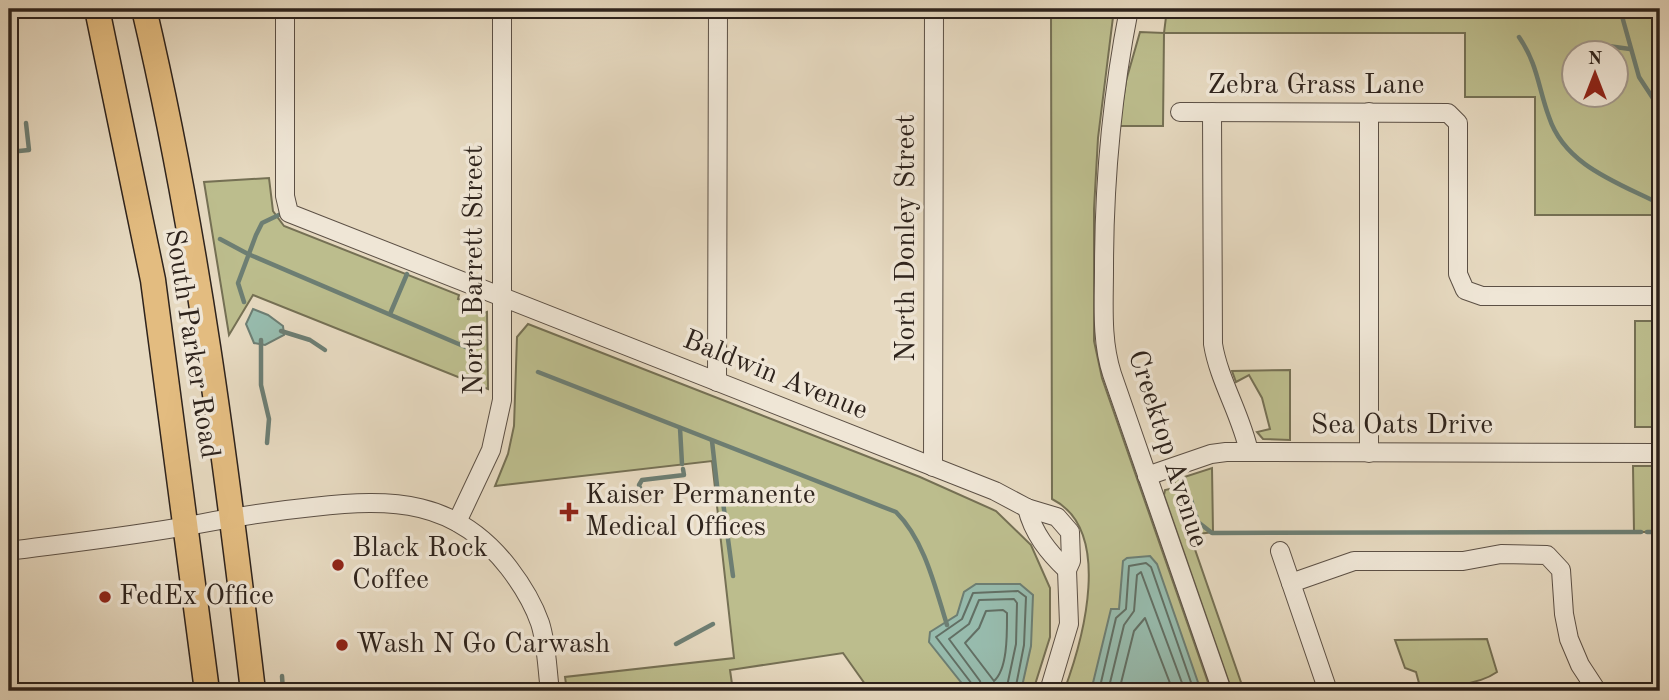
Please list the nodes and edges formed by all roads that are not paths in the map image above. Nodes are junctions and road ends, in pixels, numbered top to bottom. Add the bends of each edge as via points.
1 (97, 9) edge
2 (144, 9) edge
3 (161, 9) edge
4 (285, 9) edge
5 (502, 9) edge
6 (718, 9) edge
7 (934, 9) edge
8 (1129, 9) edge
9 (160, 73) junction
10 (1180, 112) dead end
11 (1212, 112) junction
12 (1369, 112) junction
13 (504, 296) junction
14 (1660, 296) edge
15 (717, 382) junction
16 (1249, 452) junction
17 (1369, 453) junction
18 (1660, 453) edge
19 (933, 467) junction
20 (1147, 476) junction
21 (1027, 508) junction
22 (232, 518) junction
23 (457, 522) junction
24 (187, 526) junction
25 (9, 551) edge
26 (1280, 551) dead end
27 (1067, 570) junction
28 (1291, 583) junction
29 (207, 691) edge
30 (253, 691) edge
31 (550, 691) edge
32 (1049, 691) edge
33 (1222, 691) edge
34 (1328, 691) edge
35 (1597, 691) edge

1 - 24 highway, South Parker Road via 153,280
2 - 9 highway, South Parker Road
3 - 9 highway
4 - 13 street, Baldwin Avenue via 287,211
5 - 13 street, North Barrett Street
6 - 15 street
7 - 19 street, North Donley Street
8 - 20 street, Creektop Avenue via 1106,165 1104,320 1109,363
9 - 22 highway, South Parker Road via 202,298
10 - 11 street, Zebra Grass Lane
11 - 12 street, Zebra Grass Lane
11 - 16 street via 1213,344
12 - 14 street, Zebra Grass Lane via 1448,113 1457,120 1458,274 1469,293
12 - 17 street
13 - 15 street, Baldwin Avenue
13 - 23 street, North Barrett Street via 497,433
15 - 19 street, Baldwin Avenue
16 - 17 street, Sea Oats Drive
16 - 20 street, Sea Oats Drive via 1211,454
17 - 18 street, Sea Oats Drive
19 - 21 street, Baldwin Avenue
20 - 33 street, Creektop Avenue
21 - 27 street via 1041,541
21 - 27 street, Baldwin Avenue via 1047,512 1066,525 1071,542
22 - 23 street via 382,501 417,506
22 - 24 street
22 - 30 highway, South Parker Road
23 - 31 street via 497,553 527,595 541,626
24 - 25 street
24 - 29 highway, South Parker Road
26 - 28 street
27 - 32 street via 1069,624
28 - 34 street
28 - 35 street via 1354,561 1463,561 1501,554 1544,554 1560,567 1569,639

